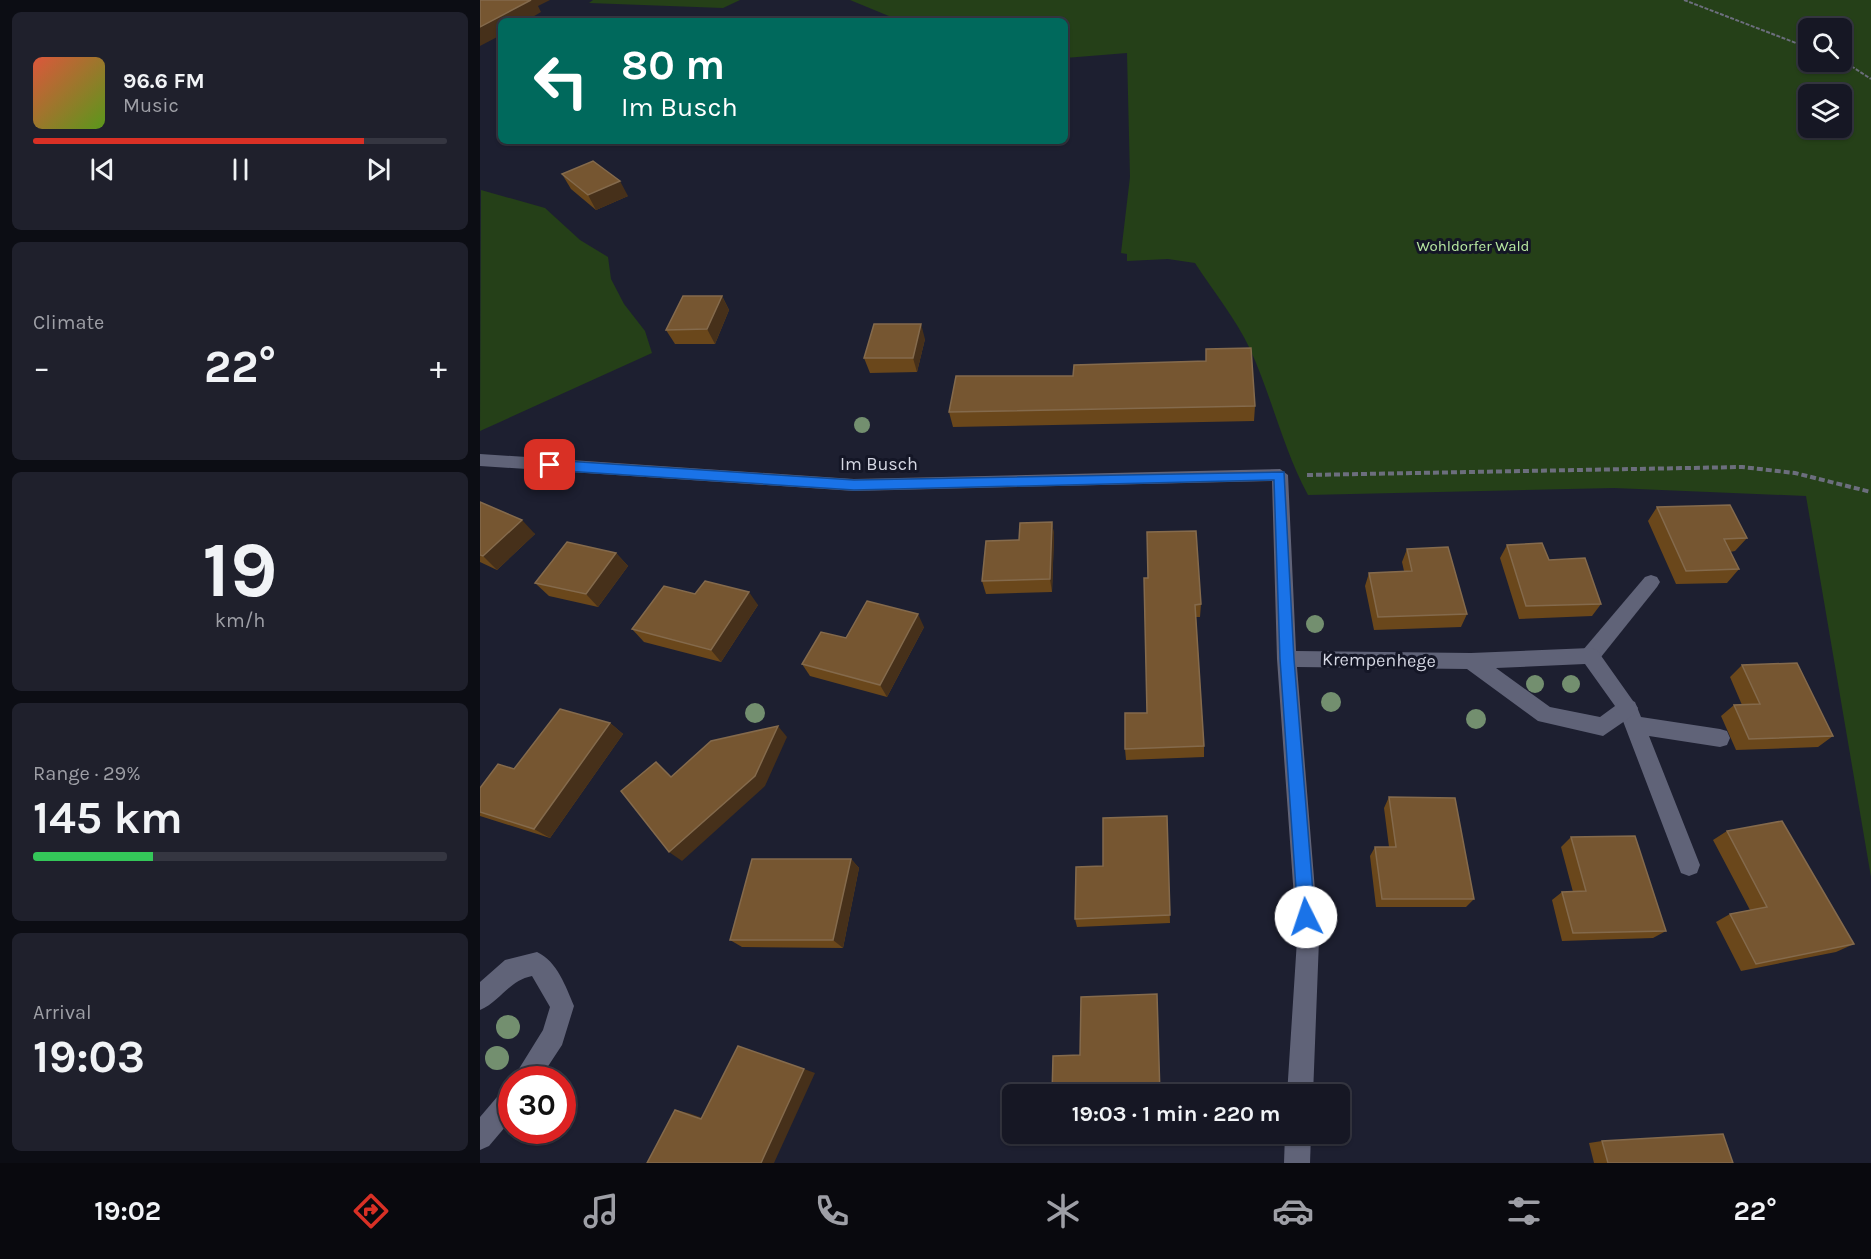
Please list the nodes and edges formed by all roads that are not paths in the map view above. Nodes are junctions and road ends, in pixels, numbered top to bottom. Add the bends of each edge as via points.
1 (480, 460) edge
2 (1651, 582) dead end
3 (1590, 656) junction
4 (1287, 659) junction
5 (1471, 661) junction
6 (1632, 716) junction
7 (1720, 738) dead end
8 (1689, 865) dead end
9 (480, 998) edge
10 (533, 1066) edge
11 (1301, 1084) edge
12 (498, 1116) edge
13 (480, 1137) edge
14 (1298, 1144) edge
15 (1297, 1163) edge

1 - 4 street, Im Busch via 854,485 1280,475
2 - 3 street
3 - 5 street, Krempenhege
3 - 6 street
4 - 5 street, Krempenhege
4 - 11 street via 1308,940
5 - 6 street via 1545,715 1603,727
6 - 7 street
6 - 8 street
9 - 10 street via 513,968 537,964 549,979 562,1006 553,1036
12 - 13 street
14 - 15 street

